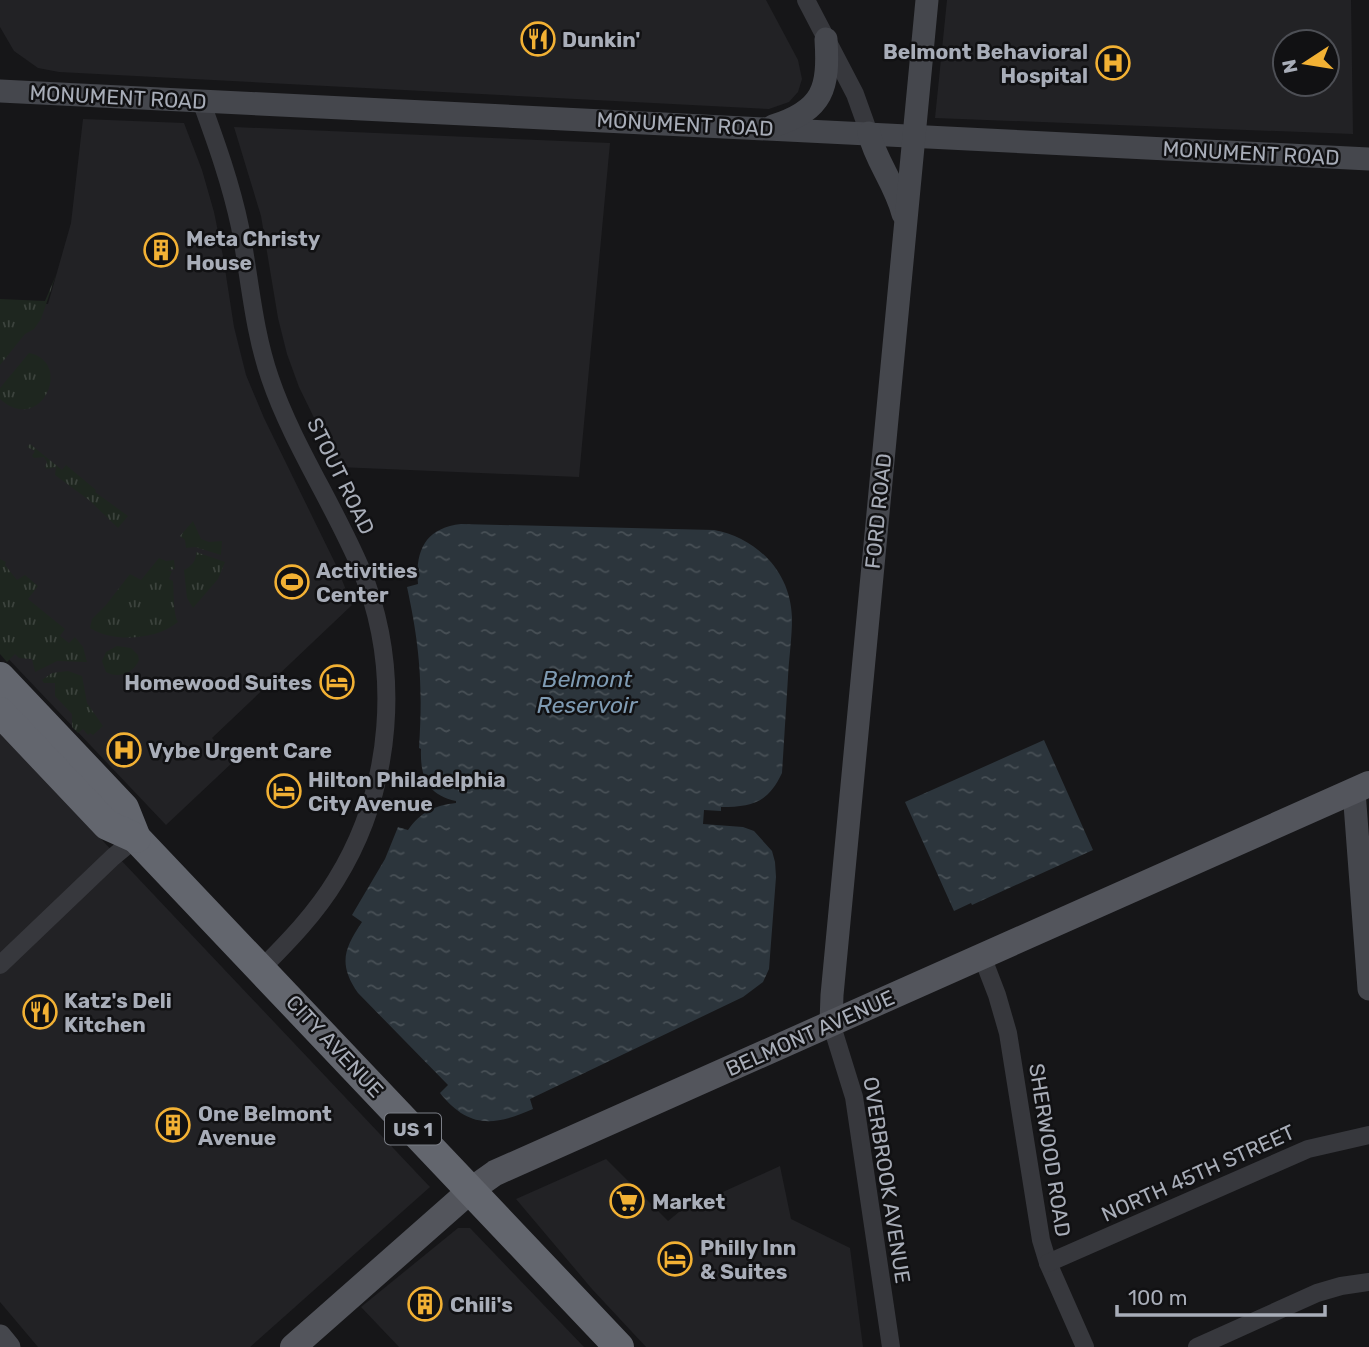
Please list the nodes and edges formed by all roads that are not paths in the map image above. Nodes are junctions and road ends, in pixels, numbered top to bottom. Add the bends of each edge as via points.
1 (806, 0) edge
2 (927, 0) edge
3 (827, 38) junction
4 (0, 92) edge
5 (201, 101) junction
6 (765, 128) junction
7 (869, 133) junction
8 (914, 136) junction
9 (1369, 159) edge
10 (906, 225) junction
11 (5, 697) edge
12 (1362, 787) edge
13 (136, 838) junction
14 (982, 956) junction
15 (0, 965) edge
16 (261, 969) junction
17 (1369, 989) edge
18 (831, 1023) junction
19 (1369, 1135) edge
20 (471, 1190) junction
21 (1048, 1263) junction
22 (1369, 1282) edge
23 (0, 1336) edge
24 (9, 1347) edge
25 (293, 1347) edge
26 (619, 1347) edge
27 (891, 1347) edge
28 (1084, 1347) edge
29 (1197, 1347) edge

1 - 3 street
2 - 8 street, FORD ROAD
3 - 6 street via 828,70 820,97 798,116
3 - 7 street
4 - 5 street, MONUMENT ROAD
5 - 6 street, MONUMENT ROAD
5 - 16 street, STOUT ROAD via 237,212 256,332 267,369 361,570 374,606 386,670 383,750 359,835 320,905
6 - 7 street, MONUMENT ROAD
7 - 8 street, MONUMENT ROAD
7 - 10 street
8 - 9 street, MONUMENT ROAD
8 - 10 street, FORD ROAD
10 - 18 street, FORD ROAD
11 - 13 highway, CITY AVENUE / US 1 via 124,808
12 - 14 main road, BELMONT AVENUE
12 - 17 street
13 - 15 street
13 - 16 highway, CITY AVENUE / US 1
14 - 18 main road, BELMONT AVENUE
14 - 21 street, SHERWOOD ROAD via 1008,1033 1037,1225
16 - 20 highway, CITY AVENUE / US 1
18 - 20 main road, BELMONT AVENUE via 495,1173
18 - 27 street, OVERBROOK AVENUE via 854,1097
19 - 21 street, NORTH 45TH STREET via 1308,1149
20 - 25 main road, BELMONT AVENUE
20 - 26 highway, CITY AVENUE / US 1
21 - 28 street, SHERWOOD ROAD
22 - 29 street via 1317,1293
23 - 24 street

